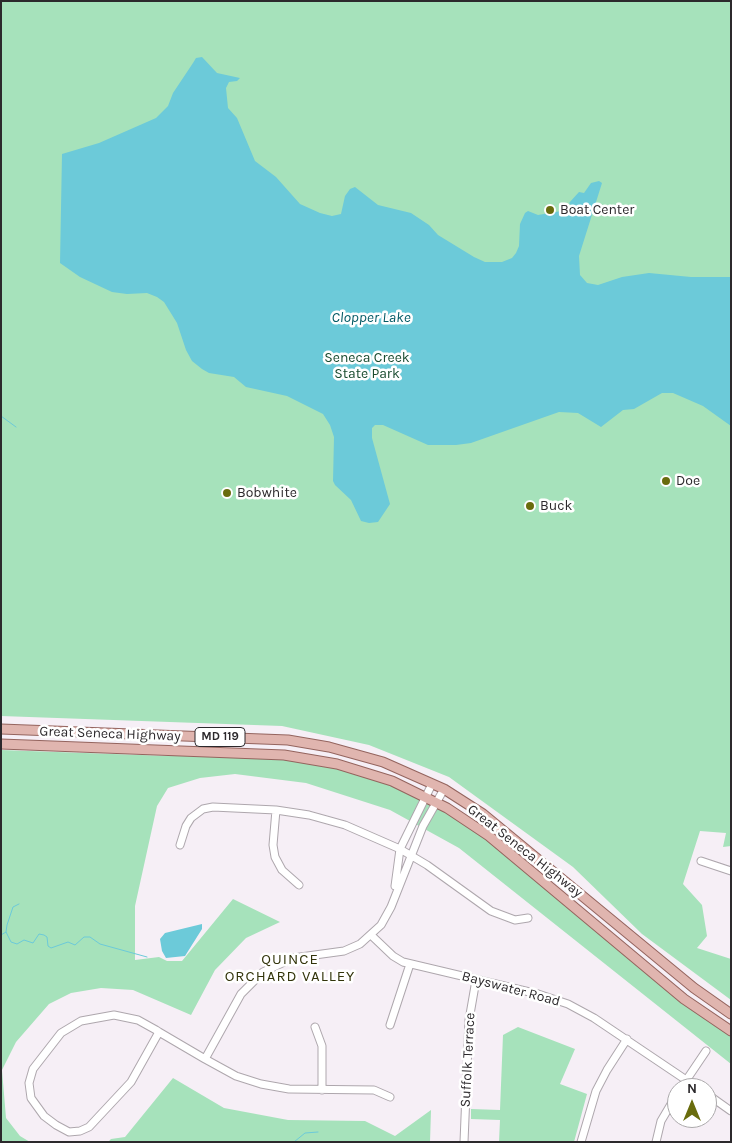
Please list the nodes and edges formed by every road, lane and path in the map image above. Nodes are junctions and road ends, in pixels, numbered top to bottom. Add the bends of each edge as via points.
1 (1, 729) edge
2 (1, 744) edge
3 (432, 784) junction
4 (444, 789) junction
5 (426, 797) junction
6 (436, 802) junction
7 (276, 810) junction
8 (180, 845) dead end
9 (400, 849) junction
10 (410, 855) junction
11 (702, 861) dead end
12 (731, 871) edge
13 (299, 885) dead end
14 (395, 892) junction
15 (528, 918) dead end
16 (371, 935) junction
17 (410, 964) junction
18 (476, 980) junction
19 (731, 1014) edge
20 (390, 1025) dead end
21 (315, 1027) dead end
22 (731, 1031) edge
23 (159, 1032) junction
24 (627, 1040) junction
25 (706, 1051) dead end
26 (205, 1059) junction
27 (683, 1078) edge
28 (687, 1078) edge
29 (322, 1090) junction
30 (390, 1097) dead end
31 (717, 1101) edge
32 (667, 1111) edge
33 (731, 1111) edge
34 (464, 1142) edge
35 (581, 1142) edge
36 (656, 1142) edge

1 - 3 main road, Great Seneca Highway / MD 119 via 288,740 383,762
2 - 5 main road, Great Seneca Highway / MD 119 via 296,756 371,773
3 - 4 main road, Great Seneca Highway / MD 119
3 - 5 street
4 - 6 street
4 - 19 main road, Great Seneca Highway / MD 119 via 483,814 694,988
5 - 6 main road, Great Seneca Highway / MD 119
5 - 9 street
6 - 10 street
6 - 22 main road, Great Seneca Highway / MD 119 via 489,836 684,999
7 - 8 street via 213,807 203,810 191,818
7 - 9 street via 345,825
7 - 13 street via 275,857 282,870
9 - 10 street
9 - 14 street
10 - 14 street
10 - 15 street via 491,911 515,920
11 - 12 street
14 - 16 street via 381,925
16 - 17 street, Bayswater Road via 393,956
16 - 26 street via 344,951 293,958 262,972 241,994
17 - 18 street, Bayswater Road
17 - 20 street
18 - 24 street, Bayswater Road via 568,1004
18 - 34 street, Suffolk Terrace via 469,1020
21 - 29 street via 322,1046
23 - 23 street via 131,1082 89,1127 69,1132 44,1116 31,1098 29,1084 33,1069 49,1046 68,1028 92,1018 114,1015 138,1020
23 - 26 street
24 - 27 street, Bayswater Road
24 - 35 street via 596,1091
25 - 28 street
26 - 29 street via 236,1076 260,1084
29 - 30 street via 374,1090
31 - 33 street
32 - 36 street

